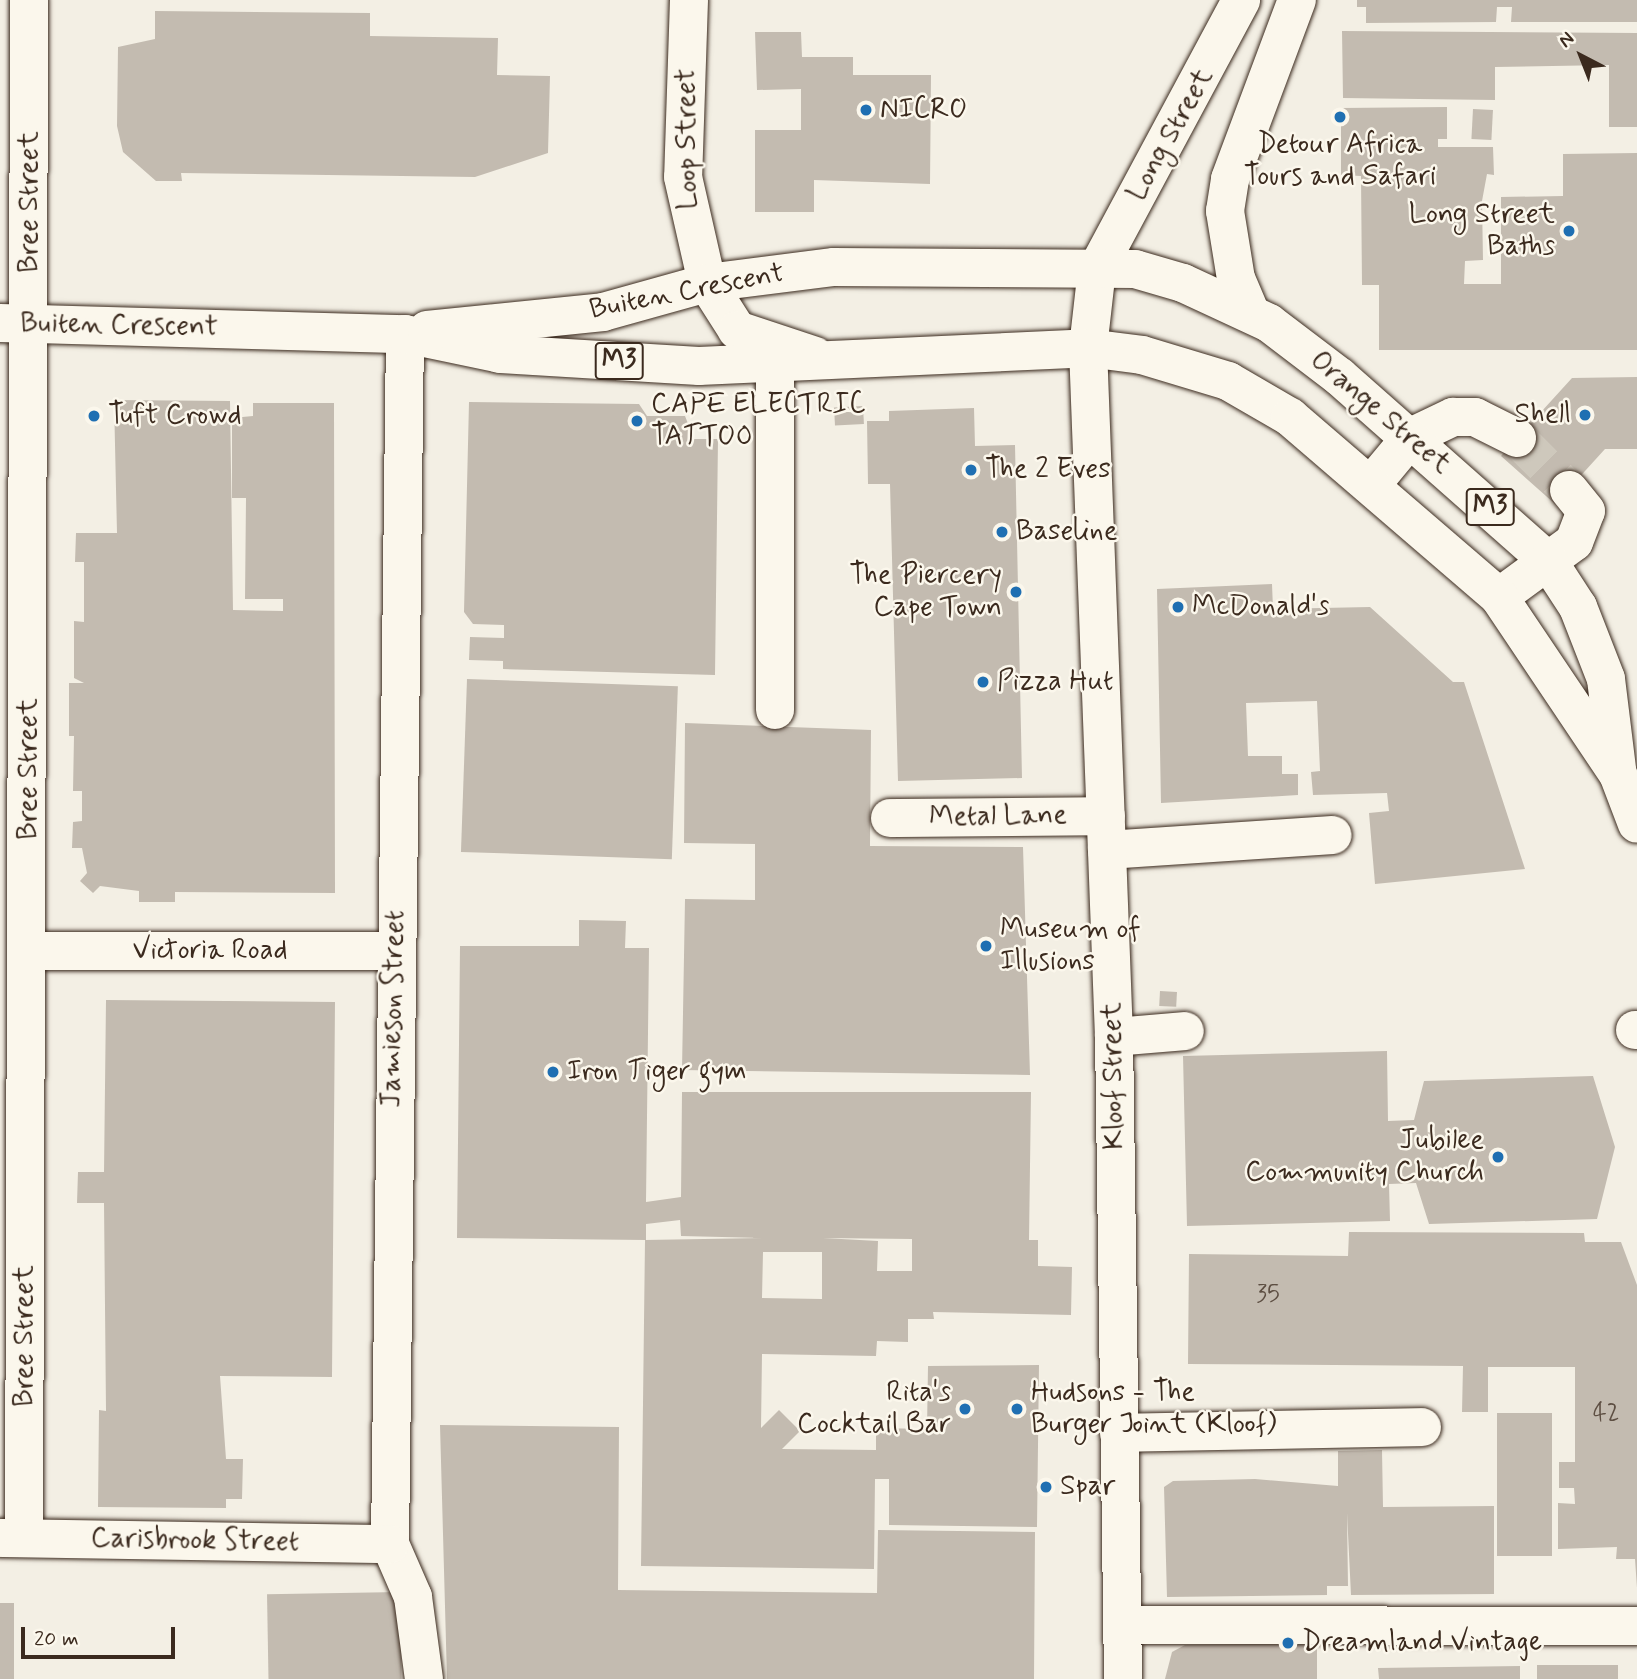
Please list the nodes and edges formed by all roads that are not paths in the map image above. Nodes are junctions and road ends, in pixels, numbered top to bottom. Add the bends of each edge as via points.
1 (29, 0) edge
2 (689, 0) edge
3 (1241, 0) edge
4 (1297, 0) edge
5 (1097, 269) junction
6 (706, 283) junction
7 (1251, 314) junction
8 (15, 323) edge
9 (405, 334) junction
10 (1088, 348) junction
11 (835, 361) junction
12 (775, 363) junction
13 (1411, 437) junction
14 (1517, 438) tunnel mouth
15 (1372, 484) junction
16 (1569, 490) tunnel mouth
17 (1548, 561) junction
18 (1499, 597) junction
19 (775, 710) dead end
20 (1630, 801) edge
21 (890, 818) dead end
22 (1106, 833) junction
23 (1334, 835) dead end
24 (27, 951) junction
25 (394, 951) junction
26 (1185, 1031) dead end
27 (1114, 1037) junction
28 (1422, 1427) dead end
29 (1119, 1433) junction
30 (12, 1538) edge
31 (390, 1544) junction
32 (1122, 1625) junction
33 (1637, 1626) edge
34 (424, 1679) edge
35 (1123, 1679) edge

1 - 8 street, Bree Street
2 - 6 street, Loop Street via 683,177
3 - 5 street, Long Street
4 - 7 street via 1230,179 1225,211 1236,279
5 - 6 street, Buiten Crescent / M3 via 834,267
5 - 7 street, Orange Street / M3 via 1135,269 1171,279
5 - 10 street, Kloof Street
6 - 9 street, Buiten Crescent / M3 via 603,312
6 - 11 street, Loop Street via 737,330
7 - 13 street, Orange Street / M3
8 - 9 street, Buiten Crescent / M3
8 - 24 street, Bree Street
9 - 12 street, Buiten Crescent / M3 via 501,354 699,366
9 - 25 street, Jamieson Street
10 - 11 street, Buiten Crescent / M3
10 - 15 street, Orange Street / M3 via 1142,355 1228,381 1290,417
10 - 22 street, Kloof Street
11 - 12 street, Buiten Crescent / M3
12 - 19 street
13 - 14 street via 1453,417 1475,417
13 - 15 street
13 - 17 street, Orange Street / M3
15 - 18 street, Orange Street / M3
16 - 17 street via 1580,500 1586,522 1574,542
17 - 18 street
17 - 20 street, Orange Street / M3 via 1578,607 1606,679
18 - 20 street, Orange Street / M3
21 - 22 street, Metal Lane
22 - 23 street, Metal Lane
22 - 27 street, Kloof Street
24 - 25 street, Victoria Road
24 - 30 street, Bree Street
25 - 31 street, Jamieson Street
26 - 27 street
27 - 29 street, Kloof Street
28 - 29 street
29 - 32 street, Kloof Street
30 - 31 street, Carisbrook Street
31 - 34 street, Jamieson Street via 413,1597
32 - 33 street
32 - 35 street, Kloof Street

